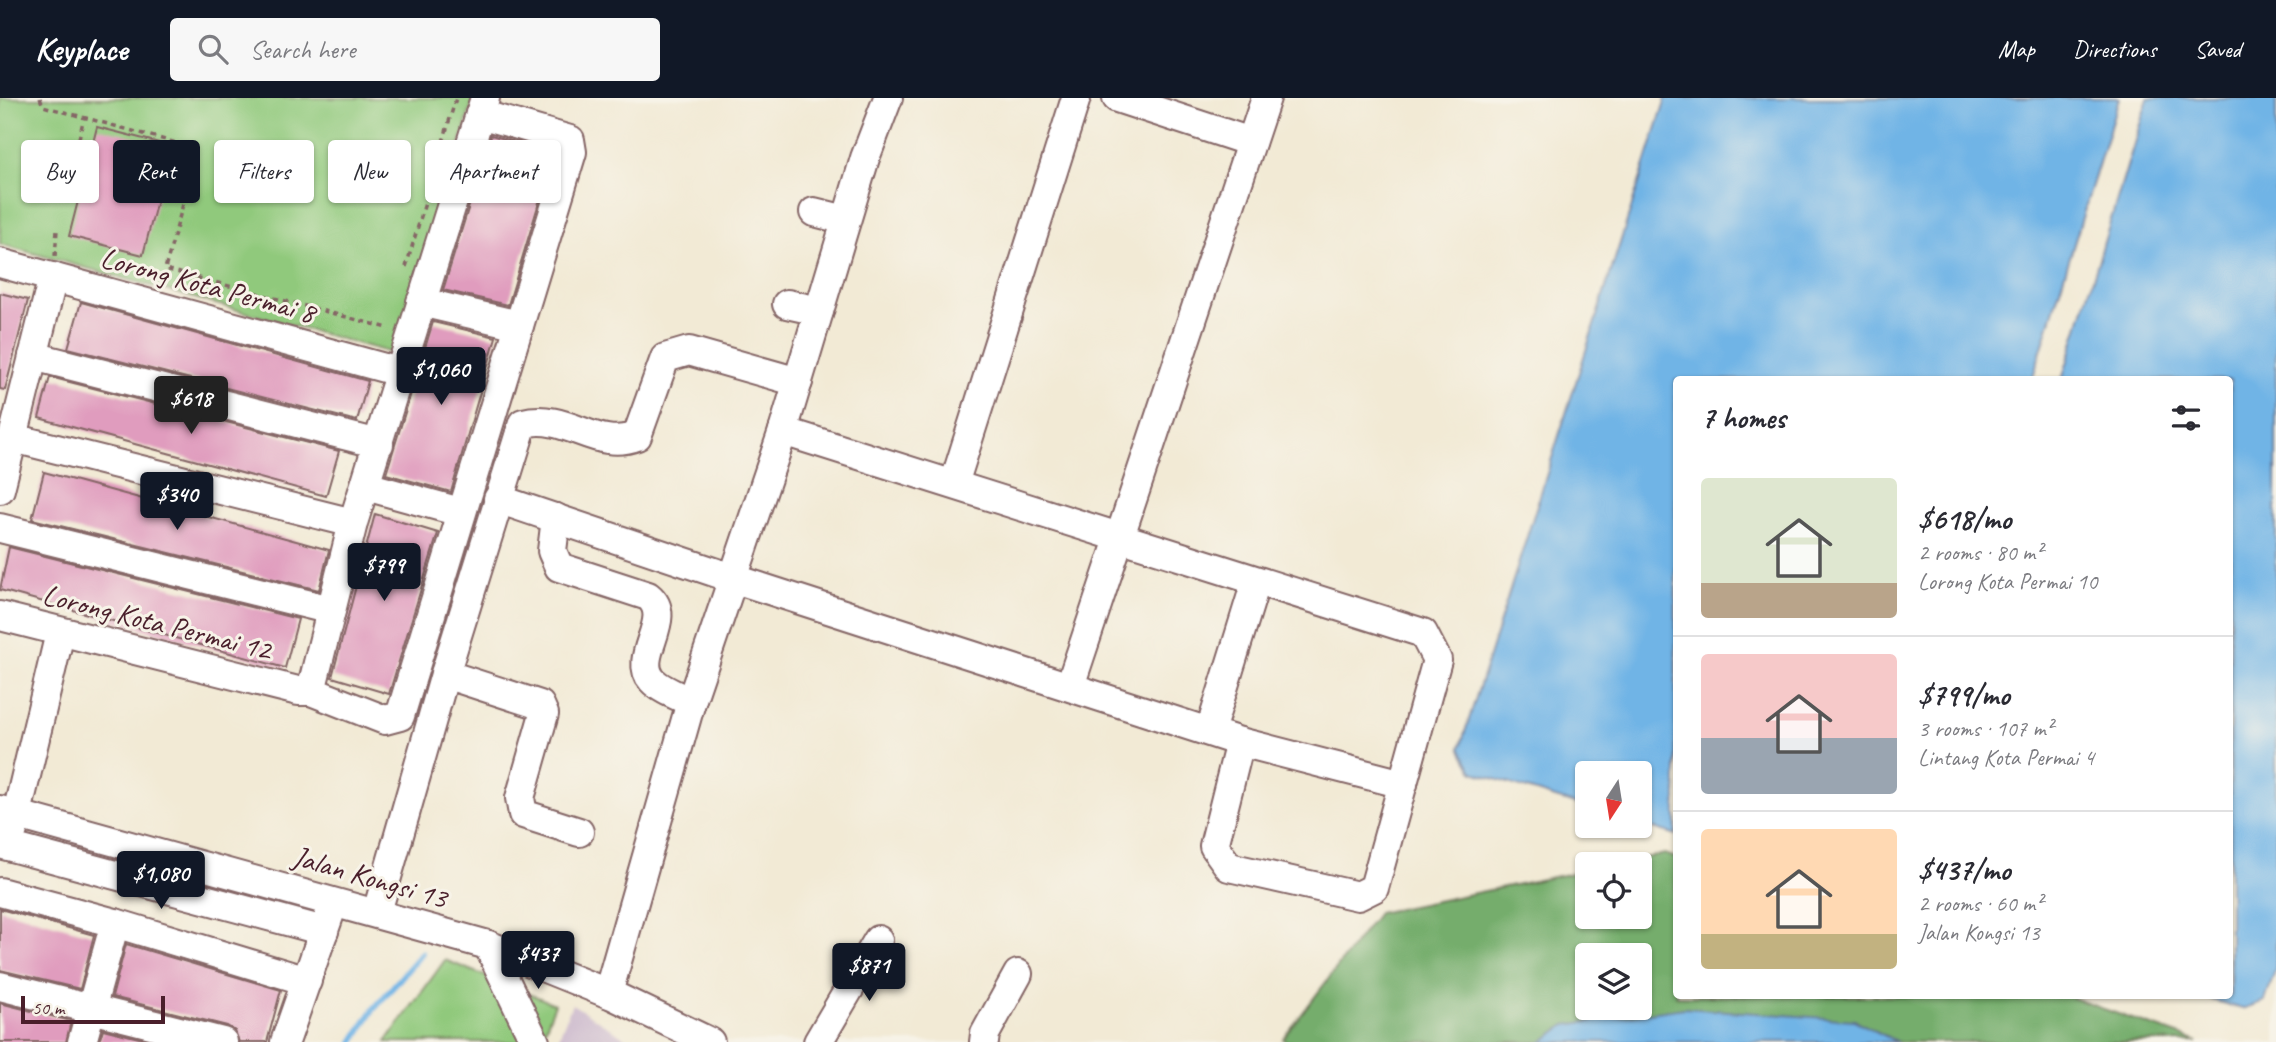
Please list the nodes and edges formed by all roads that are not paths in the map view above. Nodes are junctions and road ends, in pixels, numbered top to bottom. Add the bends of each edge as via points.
1 (888, 98) edge
2 (1076, 98) edge
3 (1117, 98) edge
4 (1266, 98) edge
5 (483, 106) edge
6 (1251, 142) junction
7 (814, 212) dead end
8 (846, 220) junction
9 (0, 264) edge
10 (53, 277) junction
11 (421, 302) junction
12 (787, 304) dead end
13 (819, 311) junction
14 (519, 325) junction
15 (33, 356) junction
16 (399, 372) junction
17 (798, 382) junction
18 (783, 431) junction
19 (13, 438) junction
20 (379, 444) junction
21 (954, 484) junction
22 (366, 486) junction
23 (0, 489) edge
24 (498, 499) junction
25 (460, 512) junction
26 (555, 518) junction
27 (353, 523) junction
28 (0, 528) edge
29 (1121, 536) junction
30 (732, 578) junction
31 (1256, 582) junction
32 (331, 610) junction
33 (0, 616) edge
34 (60, 633) junction
35 (445, 674) junction
36 (1070, 686) junction
37 (305, 691) junction
38 (691, 702) junction
39 (1210, 731) junction
40 (1240, 743) junction
41 (1403, 783) junction
42 (8, 812) edge
43 (579, 832) dead end
44 (5, 845) edge
45 (0, 892) edge
46 (334, 900) junction
47 (377, 912) junction
48 (114, 923) junction
49 (324, 931) junction
50 (878, 940) dead end
51 (488, 945) junction
52 (1018, 974) dead end
53 (307, 981) junction
54 (0, 986) edge
55 (608, 993) junction
56 (91, 1009) junction
57 (82, 1042) edge
58 (223, 1042) edge
59 (285, 1042) edge
60 (535, 1042) edge
61 (710, 1042) edge
62 (818, 1042) edge
63 (984, 1042) edge

1 - 8 street
2 - 21 street
3 - 6 street
4 - 6 street
5 - 11 street
5 - 14 street via 570,140 572,152
6 - 29 street
7 - 8 street
8 - 13 street
9 - 10 street, Lorong Kota Permai 8
10 - 15 street
10 - 16 street, Lorong Kota Permai 8
11 - 14 street
11 - 16 street
12 - 13 street
13 - 17 street
14 - 25 street
15 - 19 street
15 - 20 street
16 - 20 street
17 - 18 street
17 - 24 street via 689,351 665,358 637,436 618,443 542,418 523,423
18 - 21 street
18 - 30 street
19 - 23 street
19 - 27 street
20 - 22 street
21 - 29 street
22 - 25 street
22 - 27 street
24 - 26 street
24 - 35 street
25 - 37 street, Lorong Kota Permai 12 via 400,716 385,720
26 - 30 street
26 - 38 street via 552,551 559,567 656,602 649,677
27 - 32 street
28 - 32 street
29 - 31 street
29 - 36 street
30 - 36 street
30 - 38 street
31 - 39 street
31 - 41 street via 1423,633 1437,660
32 - 37 street
33 - 34 street, Lorong Kota Permai 12
34 - 37 street, Lorong Kota Permai 12
34 - 42 street
35 - 43 street via 540,705 544,715 520,798 523,814
35 - 47 street
36 - 39 street
38 - 55 street
39 - 40 street
40 - 41 street
40 - 41 street via 1214,846 1229,867 1358,896 1374,888
42 - 44 street
42 - 46 street, Jalan Kongsi 13
44 - 49 street
45 - 48 street
46 - 47 street, Jalan Kongsi 13
46 - 49 street
47 - 51 street, Jalan Kongsi 13
48 - 53 street
48 - 56 street
49 - 53 street
50 - 62 street
51 - 55 street, Jalan Kongsi 13
51 - 60 street
52 - 63 street
53 - 59 street
54 - 56 street
55 - 61 street, Jalan Kongsi 13
56 - 57 street
56 - 58 street

